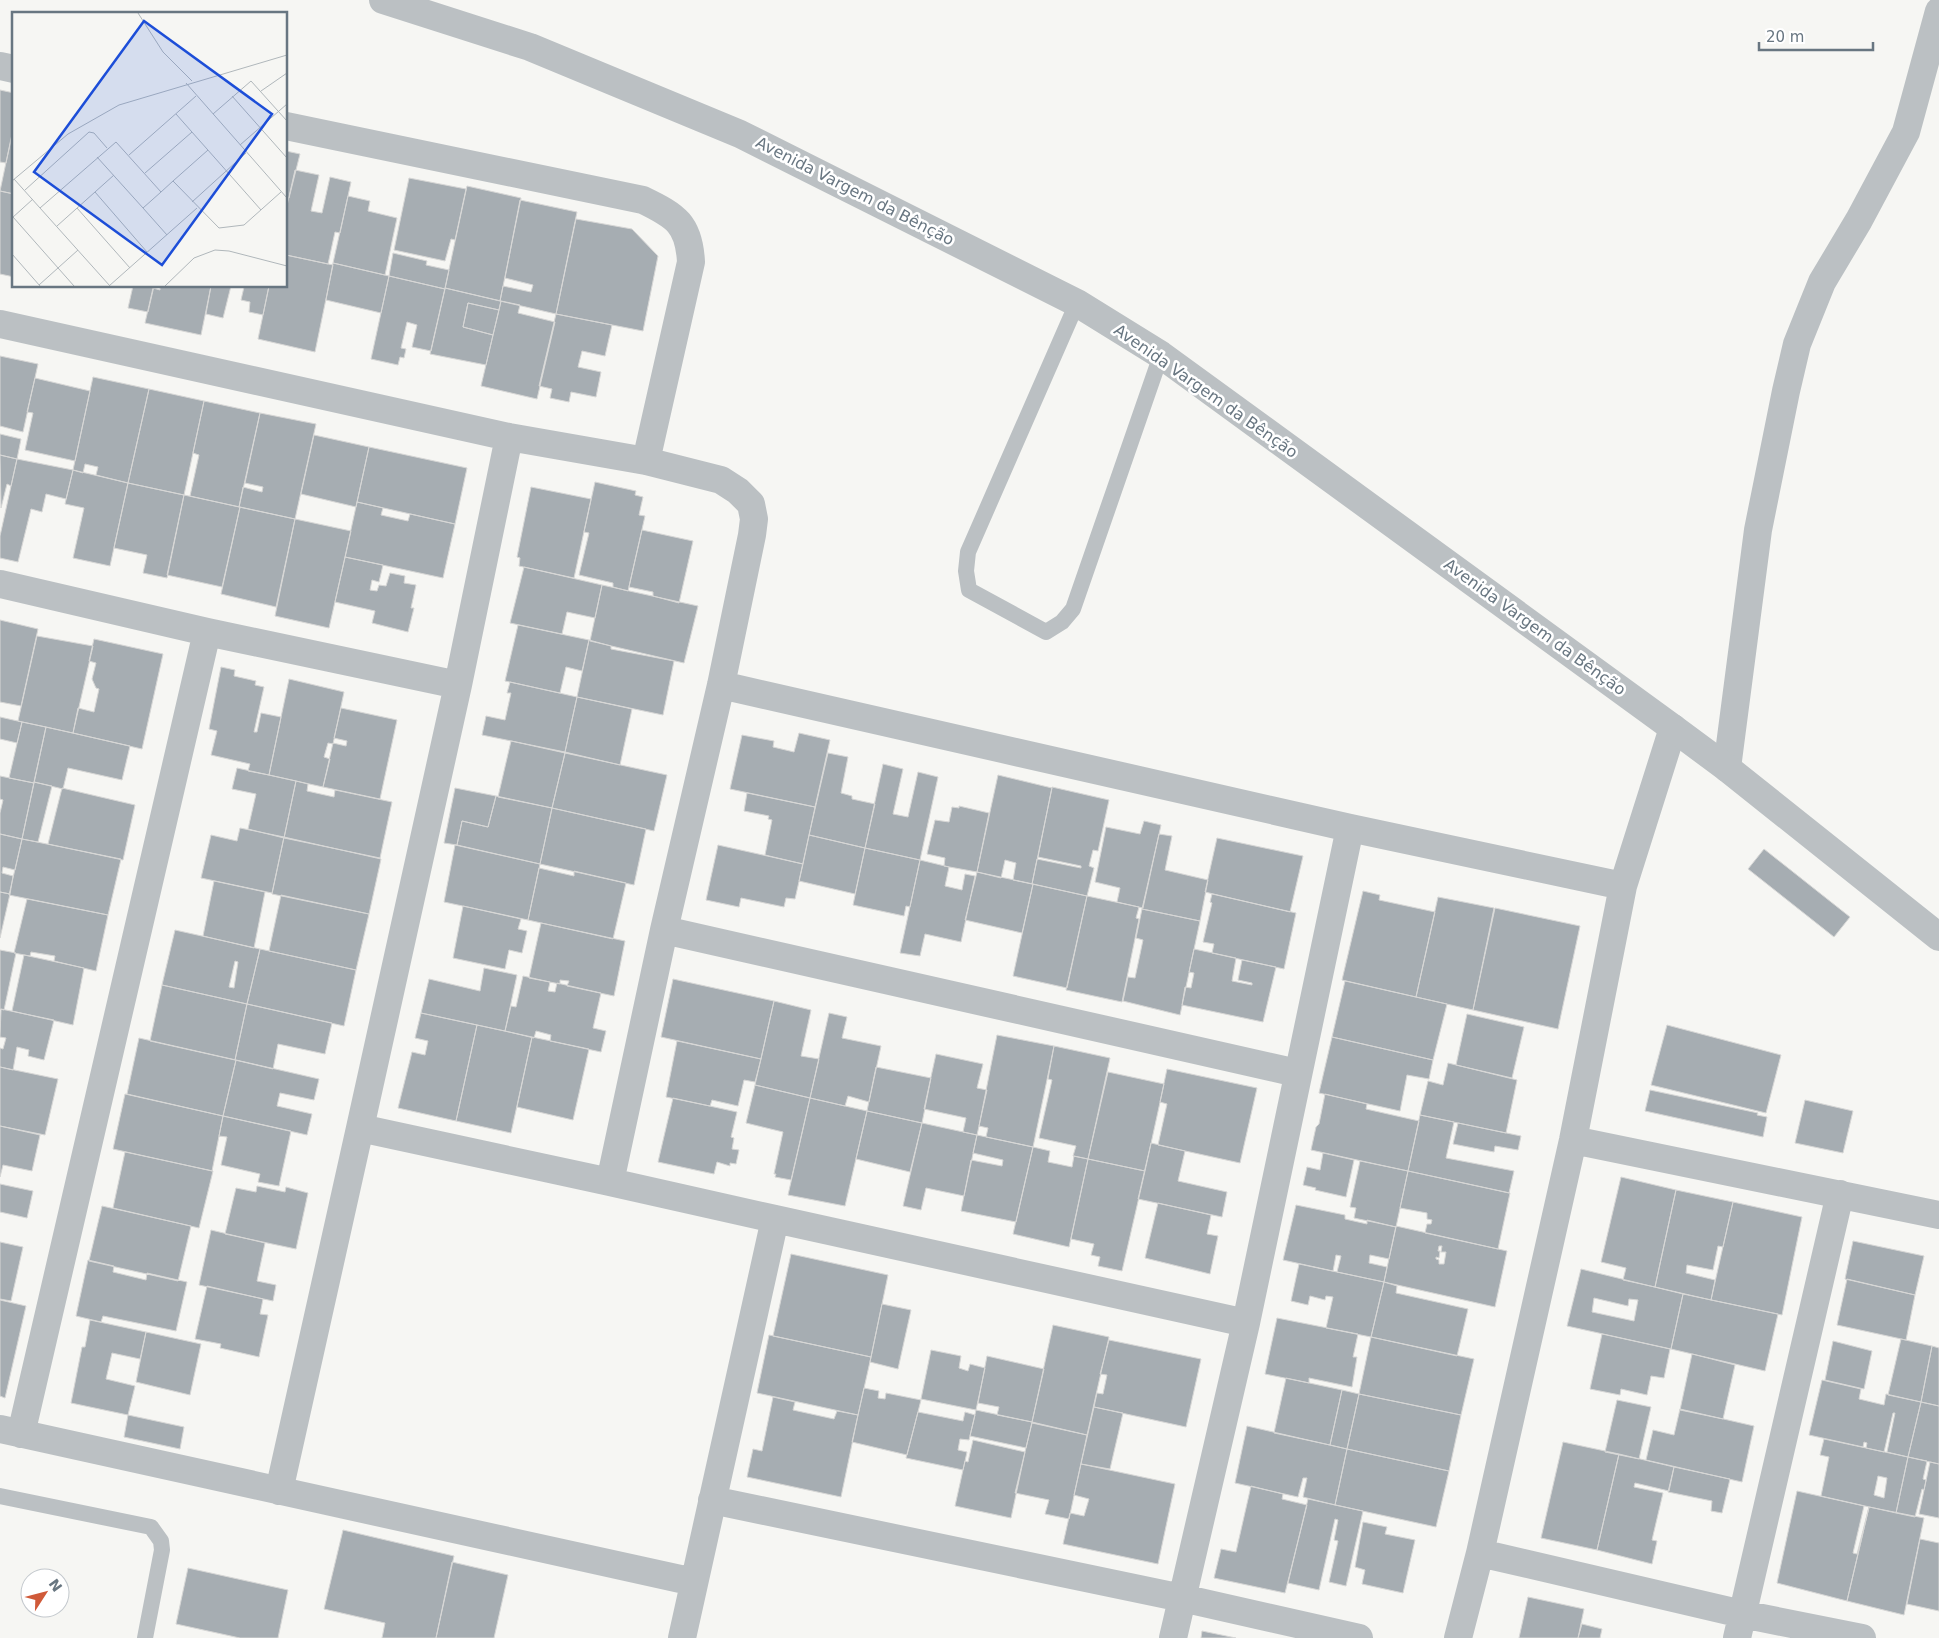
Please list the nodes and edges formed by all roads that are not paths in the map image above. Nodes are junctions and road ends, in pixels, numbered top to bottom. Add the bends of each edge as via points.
1 (383, 0) edge
2 (1939, 10) edge
3 (288, 126) edge
4 (1077, 303) junction
5 (0, 324) edge
6 (1161, 355) junction
7 (509, 438) junction
8 (646, 461) junction
9 (0, 584) edge
10 (207, 632) junction
11 (458, 685) junction
12 (721, 685) junction
13 (1673, 728) junction
14 (1727, 768) junction
15 (1350, 828) junction
16 (1623, 886) junction
17 (664, 930) junction
18 (1939, 938) edge
19 (1298, 1073) junction
20 (360, 1128) junction
21 (1573, 1140) junction
22 (610, 1182) junction
23 (1840, 1194) junction
24 (1939, 1215) edge
25 (775, 1219) junction
26 (1246, 1323) junction
27 (10, 1432) edge
28 (279, 1491) junction
29 (0, 1496) edge
30 (712, 1500) junction
31 (1480, 1553) junction
32 (694, 1582) junction
33 (1182, 1598) junction
34 (1740, 1626) edge
35 (145, 1638) edge
36 (682, 1638) edge
37 (1174, 1638) edge
38 (1359, 1638) edge
39 (1458, 1638) edge
40 (1862, 1638) edge

1 - 4 street, Avenida Vargem da Bênção via 530,47 740,134
2 - 14 street via 1906,132 1822,282 1797,344 1758,530
3 - 8 street via 643,200 666,211 682,226 690,243 690,262
4 - 6 street, Avenida Vargem da Bênção
4 - 6 lane via 968,552 969,590 1046,632 1062,622 1073,609
5 - 7 street
6 - 13 street, Avenida Vargem da Bênção
7 - 8 street
7 - 11 street
8 - 12 street via 721,480 751,504 754,518 752,535
9 - 10 street
10 - 11 street
10 - 27 street
11 - 20 street
12 - 15 street
12 - 17 street
13 - 14 street, Avenida Vargem da Bênção
13 - 16 street
14 - 18 street, Avenida Vargem da Bênção
15 - 16 street
15 - 19 street
16 - 21 street
17 - 19 street
17 - 22 street
19 - 26 street
20 - 22 street
20 - 28 street
21 - 23 street
21 - 31 street
22 - 25 street
23 - 24 street
23 - 34 street
25 - 26 street
25 - 30 street
26 - 33 street
27 - 28 street
28 - 32 street
29 - 35 lane via 151,1527 161,1541 162,1550
30 - 32 street
30 - 33 street
31 - 34 street
31 - 39 street
32 - 36 street
33 - 37 street
33 - 38 street
34 - 40 street

